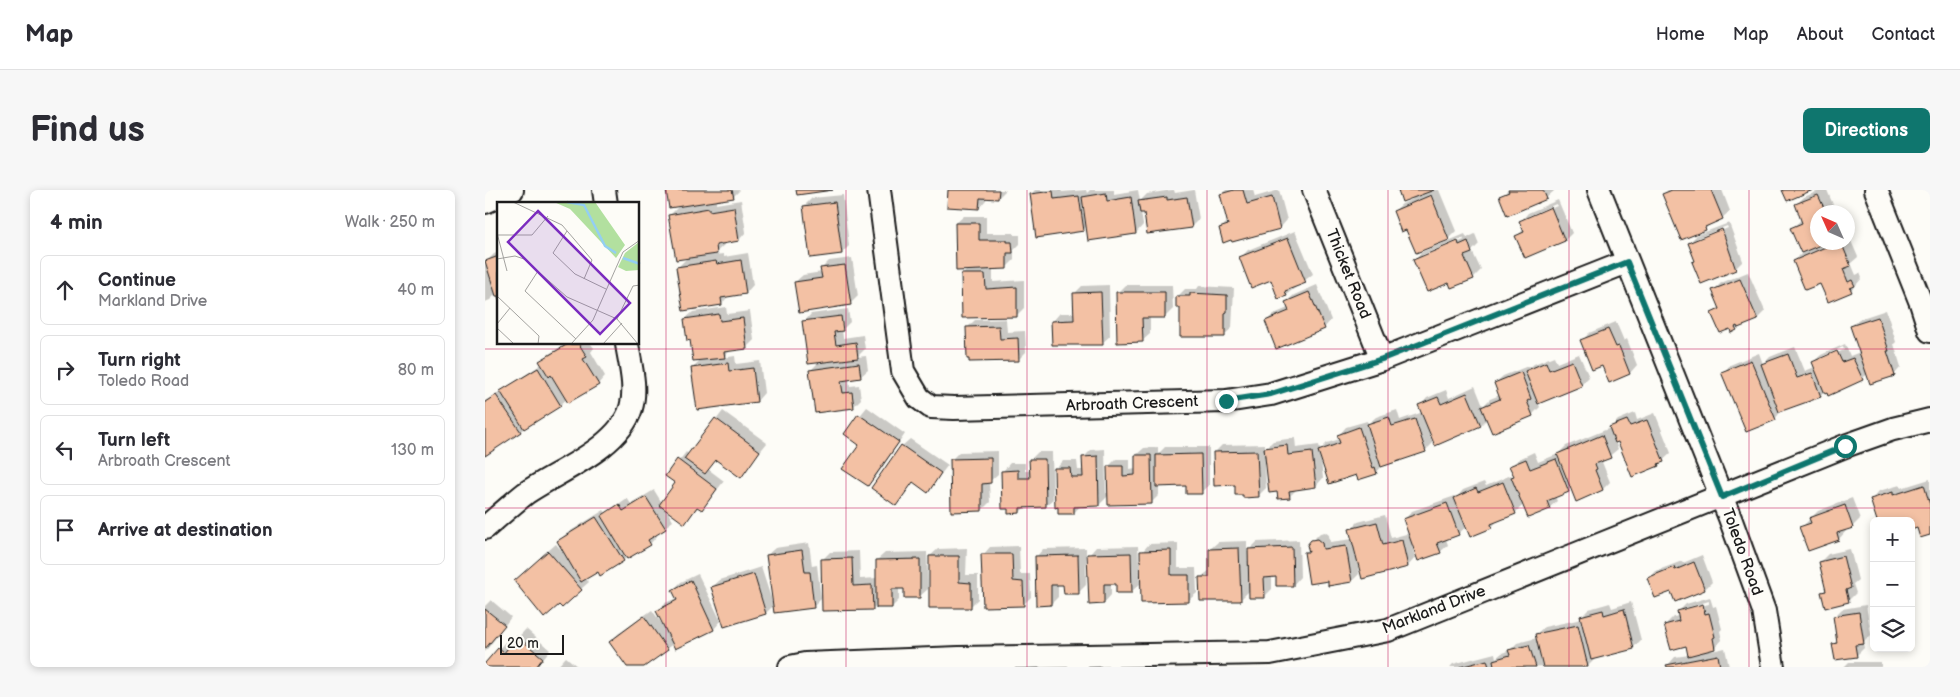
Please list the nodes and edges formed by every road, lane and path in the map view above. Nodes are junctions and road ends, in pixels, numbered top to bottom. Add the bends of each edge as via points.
1 (512, 190) edge
2 (879, 190) edge
3 (1314, 190) edge
4 (1599, 190) edge
5 (1875, 190) edge
6 (485, 202) edge
7 (1627, 262) junction
8 (1930, 330) edge
9 (627, 345) edge
10 (1382, 359) junction
11 (1930, 420) edge
12 (1722, 497) junction
13 (485, 528) edge
14 (959, 663) edge
15 (790, 667) edge
16 (1773, 667) edge

1 - 6 street
2 - 10 street, Arbroath Crescent via 903,371 919,398 931,407 1226,401 1271,394
3 - 10 street, Thicket Road
4 - 7 street, Toledo Road
5 - 8 street
7 - 10 street, Arbroath Crescent
7 - 12 street, Toledo Road
9 - 13 street via 633,386 632,407 625,423 592,453 526,494
11 - 12 street, Markland Drive via 1845,446
12 - 14 street, Markland Drive via 1387,630 1270,653
12 - 16 street, Toledo Road via 1764,611
14 - 15 street, Markland Drive via 805,664

